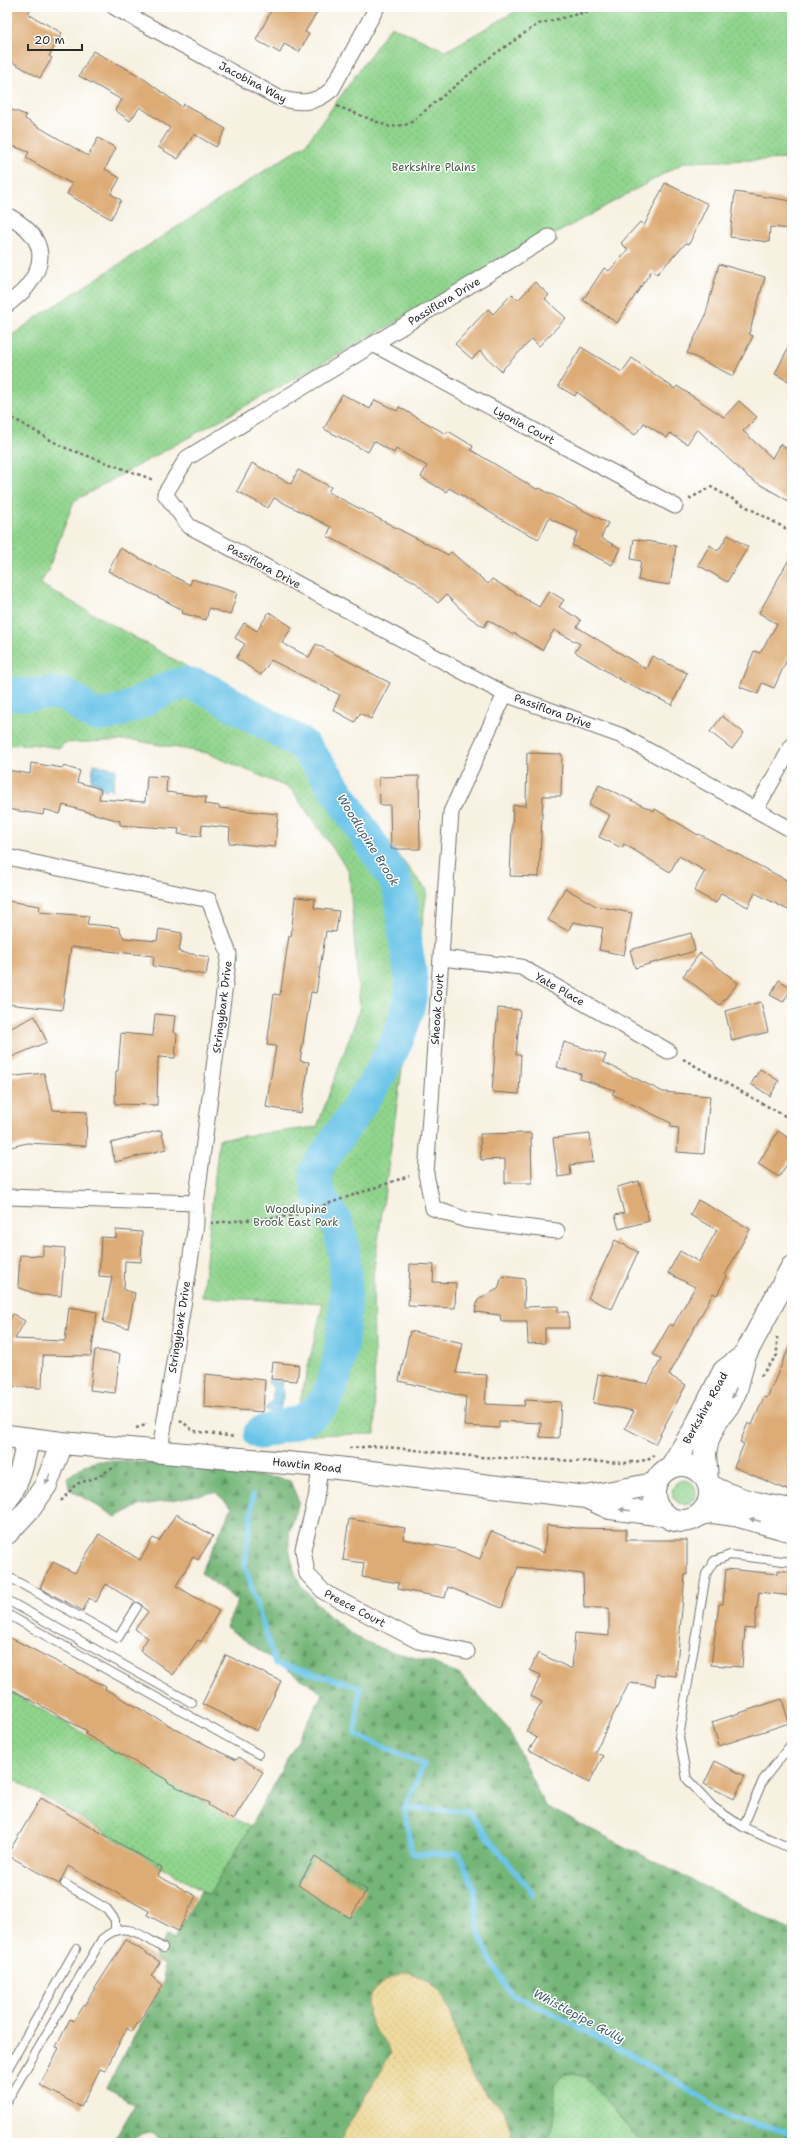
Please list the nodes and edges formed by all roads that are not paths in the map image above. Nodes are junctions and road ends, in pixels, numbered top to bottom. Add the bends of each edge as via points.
1 (114, 7) edge
2 (377, 7) edge
3 (7, 215) edge
4 (549, 237) dead end
5 (7, 305) edge
6 (373, 344) junction
7 (674, 506) road end
8 (505, 694) junction
9 (792, 746) edge
10 (756, 809) junction
11 (792, 830) edge
12 (7, 857) edge
13 (441, 958) junction
14 (668, 1051) road end
15 (7, 1198) edge
16 (196, 1203) junction
17 (557, 1232) dead end
18 (792, 1267) edge
19 (744, 1355) junction
20 (17, 1437) edge
21 (62, 1443) junction
22 (160, 1450) junction
23 (665, 1459) junction
24 (320, 1466) junction
25 (708, 1483) junction
26 (654, 1484) junction
27 (586, 1497) junction
28 (7, 1499) edge
29 (792, 1510) edge
30 (700, 1514) junction
31 (664, 1515) junction
32 (792, 1531) edge
33 (7, 1533) edge
34 (792, 1562) edge
35 (7, 1576) edge
36 (7, 1600) edge
37 (137, 1607) dead end
38 (7, 1614) edge
39 (467, 1652) dead end
40 (192, 1702) dead end
41 (792, 1743) edge
42 (258, 1754) dead end
43 (742, 1827) junction
44 (792, 1849) edge
45 (65, 1884) dead end
46 (115, 1930) junction
47 (163, 1948) dead end
48 (76, 1949) dead end
49 (7, 2070) edge
50 (7, 2101) edge

1 - 2 street, Jacobina Way via 277,97 293,103 308,103 332,89
3 - 5 street via 20,222 34,235 40,253 38,271 29,285
4 - 6 street, Passiflora Drive
6 - 7 street, Lyonia Court
6 - 8 street, Passiflora Drive via 187,458 165,494 189,526
8 - 10 street, Passiflora Drive via 622,736
8 - 13 street, Sheoak Court via 451,812
9 - 10 street
10 - 11 street, Passiflora Drive
12 - 16 street, Stringybark Drive via 209,900 229,954
13 - 14 street, Yate Place via 521,967
13 - 17 street, Sheoak Court via 426,1174 433,1208 466,1220
15 - 16 street
16 - 22 street, Stringybark Drive via 196,1224
18 - 19 main road, Berkshire Road
19 - 23 main road, Berkshire Road via 724,1371 696,1428
19 -> 25 main road, Berkshire Road via 736,1390 708,1439 705,1453
20 - 21 main road, Hawtin Road
20 - 28 main road via 23,1464
21 - 22 main road, Hawtin Road
21 -> 33 main road via 46,1485 31,1507
22 - 24 main road, Hawtin Road
23 - 25 main road via 688,1465 702,1474
23 - 26 main road via 664,1471
24 - 27 main road, Hawtin Road
24 - 39 street, Preece Court via 316,1499 303,1549 307,1574 324,1592 418,1641
25 - 29 main road via 725,1494 764,1506
25 - 30 main road via 709,1501
26 - 27 main road, Hawtin Road
26 - 31 main road via 654,1501
31 -> 27 main road, Hawtin Road via 610,1508
30 - 31 main road via 692,1520 682,1522
32 -> 30 main road via 735,1515 713,1512
34 - 43 lane via 730,1555 714,1561 706,1574 679,1737 687,1778 713,1807
35 - 37 lane via 118,1638
36 - 40 lane
38 - 42 lane
41 - 43 lane via 763,1780
43 - 44 lane
45 - 46 lane via 107,1909 115,1920
46 - 47 lane via 128,1929
46 - 50 lane via 102,1939
48 - 49 lane

